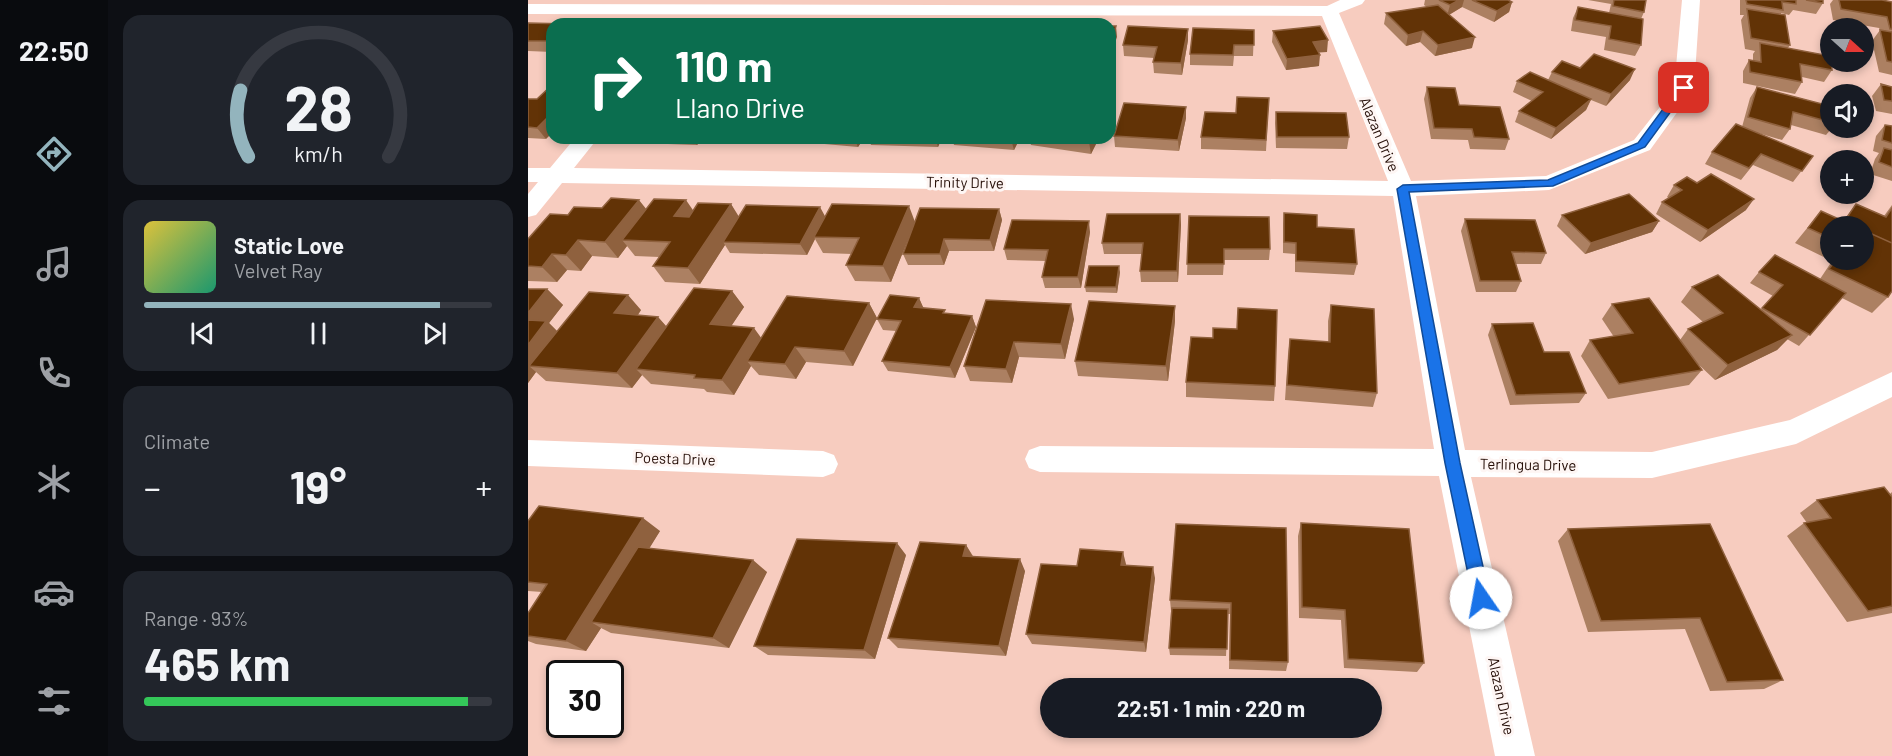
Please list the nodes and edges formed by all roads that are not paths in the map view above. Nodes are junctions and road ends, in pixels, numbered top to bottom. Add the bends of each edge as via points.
1 (1356, 0) edge
2 (1691, 0) edge
3 (528, 9) edge
4 (1329, 11) junction
5 (694, 12) edge
6 (582, 144) edge
7 (528, 175) edge
8 (555, 175) junction
9 (1403, 189) junction
10 (528, 209) edge
11 (1892, 384) edge
12 (528, 453) edge
13 (1040, 459) dead end
14 (1452, 463) junction
15 (823, 464) dead end
16 (1515, 756) edge

1 - 4 street
2 - 9 street, Trinity Drive via 1684,88 1641,145 1549,183
3 - 5 street
4 - 5 street
4 - 9 street, Alazan Drive
6 - 8 street
7 - 8 street, Trinity Drive
8 - 9 street, Trinity Drive
8 - 10 street
9 - 14 street, Alazan Drive
11 - 14 street, Terlingua Drive via 1796,431 1652,465
12 - 15 street, Poesta Drive
13 - 14 street, Terlingua Drive
14 - 16 street, Alazan Drive

